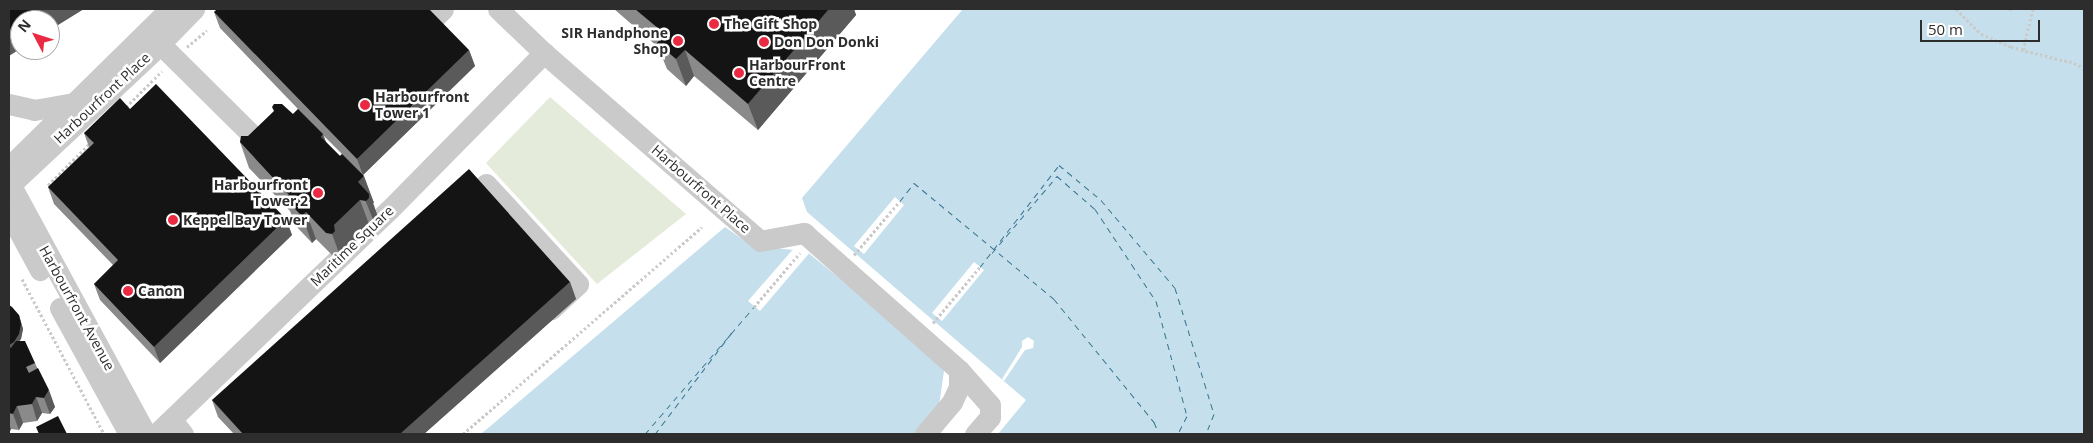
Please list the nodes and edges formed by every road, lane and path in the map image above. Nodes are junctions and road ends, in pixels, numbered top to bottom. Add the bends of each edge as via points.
1 (170, 9) edge
2 (194, 9) edge
3 (498, 9) edge
4 (1956, 9) edge
5 (2033, 9) edge
6 (207, 30) dead end
7 (161, 44) junction
8 (2023, 50) junction
9 (544, 53) junction
10 (2084, 68) edge
11 (73, 103) junction
12 (14, 106) edge
13 (125, 108) edge
14 (97, 136) edge
15 (258, 141) edge
16 (9, 180) edge
17 (39, 186) dead end
18 (48, 186) junction
19 (58, 186) edge
20 (900, 201) dead end
21 (9, 213) edge
22 (452, 215) edge
23 (702, 227) dead end
24 (805, 247) dead end
25 (850, 260) dead end
26 (980, 267) dead end
27 (18, 270) dead end
28 (754, 306) dead end
29 (70, 311) junction
30 (539, 320) edge
31 (929, 327) dead end
32 (959, 370) junction
33 (177, 427) edge
34 (104, 434) edge
35 (129, 434) edge
36 (146, 434) edge
37 (156, 434) edge
38 (463, 434) edge
39 (925, 434) edge
40 (975, 434) edge

1 - 7 street, Harbourfront Place
2 - 7 street, Harbourfront Place
3 - 9 street, Harbourfront Place
4 - 8 path via 1981,34
5 - 8 path
6 - 7 path
7 - 11 street, Harbourfront Place
7 - 13 path
7 - 15 street
7 - 16 street, Harbourfront Place
8 - 10 path
9 - 32 street, Harbourfront Place via 760,241 804,233
9 - 33 street, Maritime Square
11 - 12 street, Harbourfront Place via 34,110
11 - 16 street, Harbourfront Place
14 - 18 path
16 - 29 street, Harbourfront Avenue
17 - 18 path
18 - 19 path
20 - 25 path
21 - 29 street, Harbourfront Avenue
22 - 30 street via 486,184 578,284
23 - 38 path
24 - 28 path
26 - 31 path
27 - 34 path
29 - 35 street, Harbourfront Avenue
29 - 36 street, Harbourfront Avenue
32 - 39 street via 959,387 952,402
32 - 40 street, Harbourfront Place via 990,405 990,417
33 - 37 street, Maritime Square

